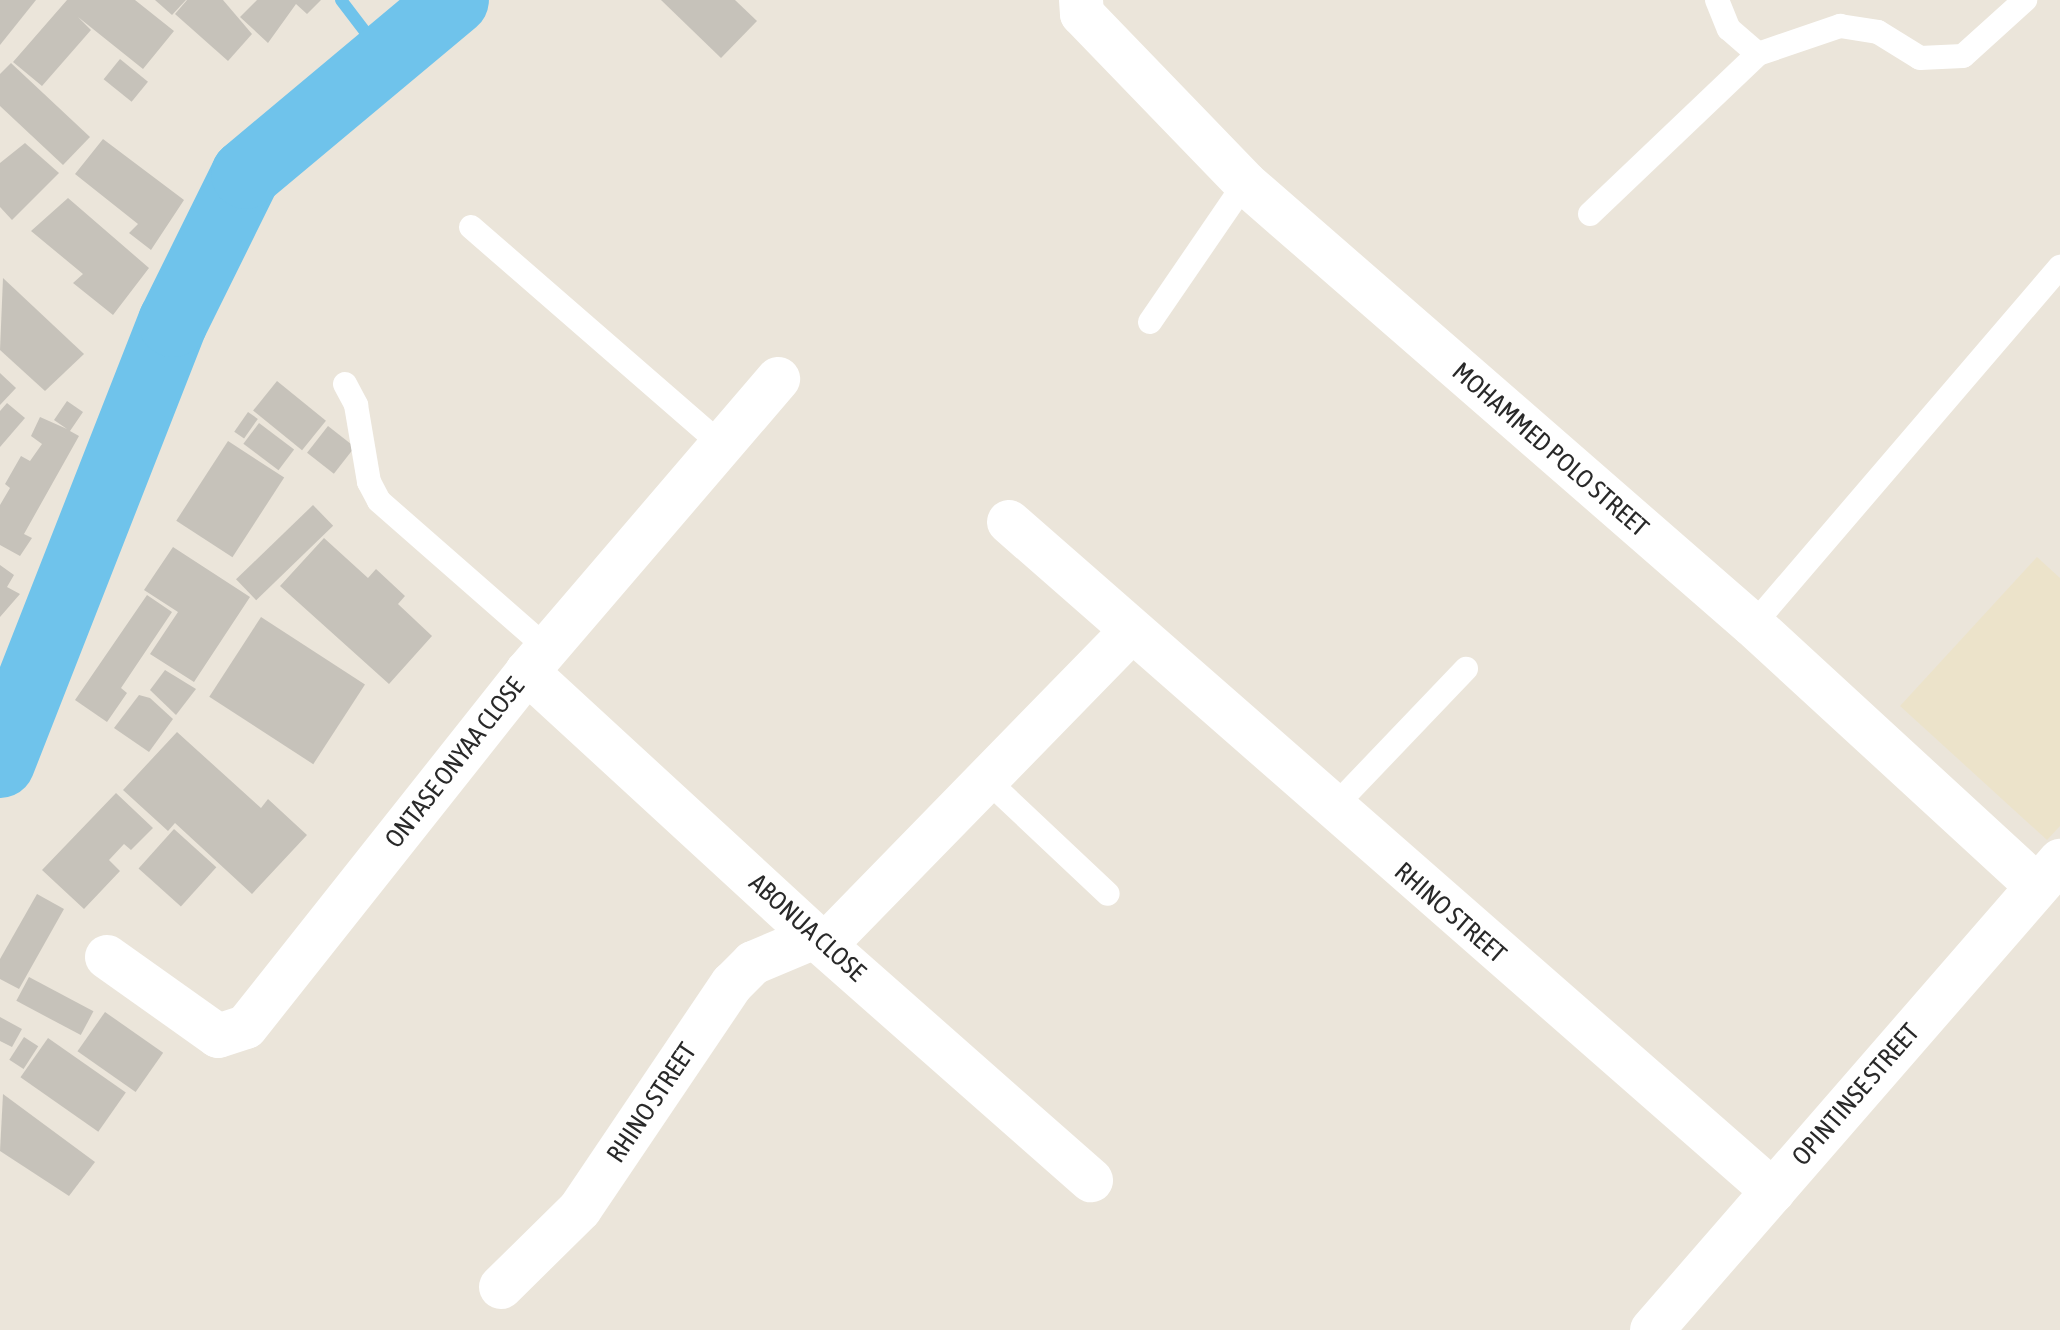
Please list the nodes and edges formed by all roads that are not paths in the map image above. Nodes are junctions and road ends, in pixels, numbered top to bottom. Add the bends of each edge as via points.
1 (1081, 0) edge
2 (1717, 0) edge
3 (2025, 0) edge
4 (1758, 54) junction
5 (1245, 183) junction
6 (1590, 214) dead end
7 (471, 227) dead end
8 (2060, 267) edge
9 (1150, 322) dead end
10 (778, 379) dead end
11 (345, 384) dead end
12 (723, 446) junction
13 (1009, 522) dead end
14 (1753, 625) junction
15 (1130, 632) junction
16 (538, 660) junction
17 (1466, 669) dead end
18 (989, 782) junction
19 (1332, 809) junction
20 (2049, 874) edge
21 (1108, 894) dead end
22 (820, 941) junction
23 (107, 957) dead end
24 (1091, 1180) dead end
25 (1773, 1191) junction
26 (501, 1287) dead end
27 (1652, 1330) edge

1 - 5 street, MOHAMMED POLO STREET via 1082,14
2 - 4 lane via 1729,29
3 - 4 lane via 1963,56 1920,58 1878,32 1840,26
4 - 6 lane
5 - 9 lane
5 - 14 street, MOHAMMED POLO STREET
7 - 12 lane
8 - 14 lane
10 - 12 street, ONTASE ONYAA CLOSE
11 - 16 lane via 356,405 369,482 379,501
12 - 16 street, ONTASE ONYAA CLOSE
13 - 15 street, RHINO STREET
14 - 20 street, MOHAMMED POLO STREET
15 - 18 street, RHINO STREET
15 - 19 street, RHINO STREET
16 - 22 street, ABONUA CLOSE
16 - 23 street, ONTASE ONYAA CLOSE via 246,1027 218,1036
17 - 19 lane
18 - 21 lane
18 - 22 street, RHINO STREET
19 - 25 street, RHINO STREET
20 - 25 street, OPINTINSE STREET
22 - 24 street, ABONUA CLOSE
22 - 26 street, RHINO STREET via 753,963 732,984 580,1209
25 - 27 street, OPINTINSE STREET

